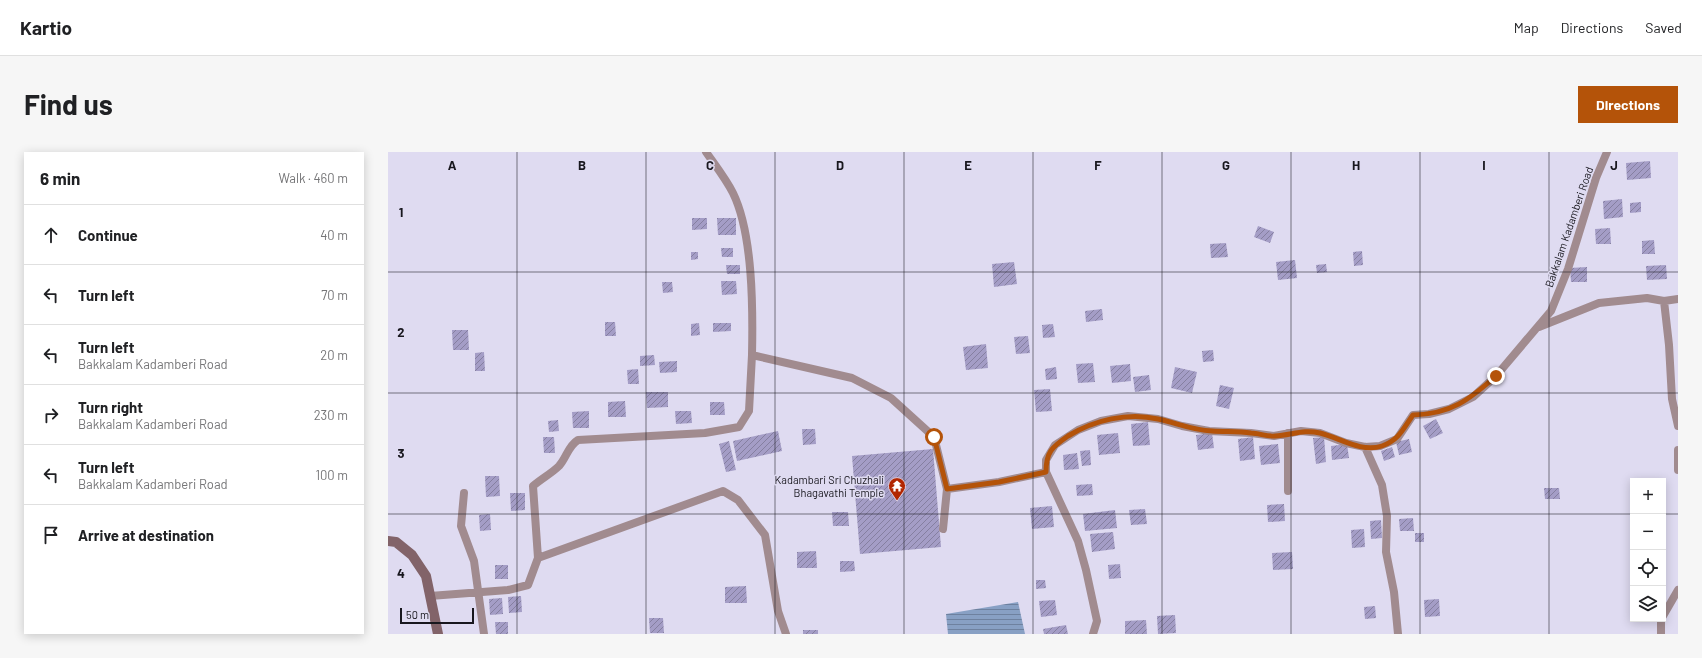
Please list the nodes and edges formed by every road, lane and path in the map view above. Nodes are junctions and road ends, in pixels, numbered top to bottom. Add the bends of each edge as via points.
1 (706, 152) edge
2 (1607, 152) edge
3 (1678, 298) edge
4 (1664, 301) junction
5 (1536, 328) junction
6 (752, 355) junction
7 (1678, 426) edge
8 (1288, 433) junction
9 (1365, 447) junction
10 (1678, 450) edge
11 (1678, 470) edge
12 (1046, 472) junction
13 (947, 489) junction
14 (1288, 491) dead end
15 (464, 493) dead end
16 (943, 530) dead end
17 (388, 541) edge
18 (538, 558) junction
19 (1678, 590) edge
20 (477, 593) junction
21 (430, 596) junction
22 (1666, 611) edge
23 (1661, 622) edge
24 (438, 634) edge
25 (484, 634) edge
26 (786, 634) edge
27 (1093, 634) edge
28 (1398, 634) edge
29 (1661, 634) edge

1 - 6 street via 733,194 744,228 749,262
2 - 5 street, Bakkalam Kadamberi Road via 1551,312
3 - 4 street
4 - 5 street via 1646,298 1599,303
4 - 7 street via 1672,399
5 - 9 street, Bakkalam Kadamberi Road via 1496,376 1473,397 1449,409 1413,415 1397,439 1380,446
6 - 13 street via 852,378 891,398 934,437
6 - 18 street via 749,411 738,427 704,433 578,440 572,444 558,467 533,486
8 - 9 street, Bakkalam Kadamberi Road via 1320,433
8 - 12 street, Bakkalam Kadamberi Road via 1274,436 1209,431 1158,419 1128,416 1101,421 1078,430 1055,445 1046,460
8 - 14 street
9 - 28 street via 1382,485 1387,516 1386,552 1394,592
10 - 11 street
12 - 13 street
12 - 27 street via 1078,541 1097,621
13 - 16 street
15 - 20 street via 461,526 474,561
17 - 21 street via 396,542 412,555 426,576
18 - 20 street via 528,585
18 - 26 street via 723,491 738,500 765,536 778,611
19 - 22 street
20 - 21 street
20 - 25 street
21 - 24 street
23 - 29 street

